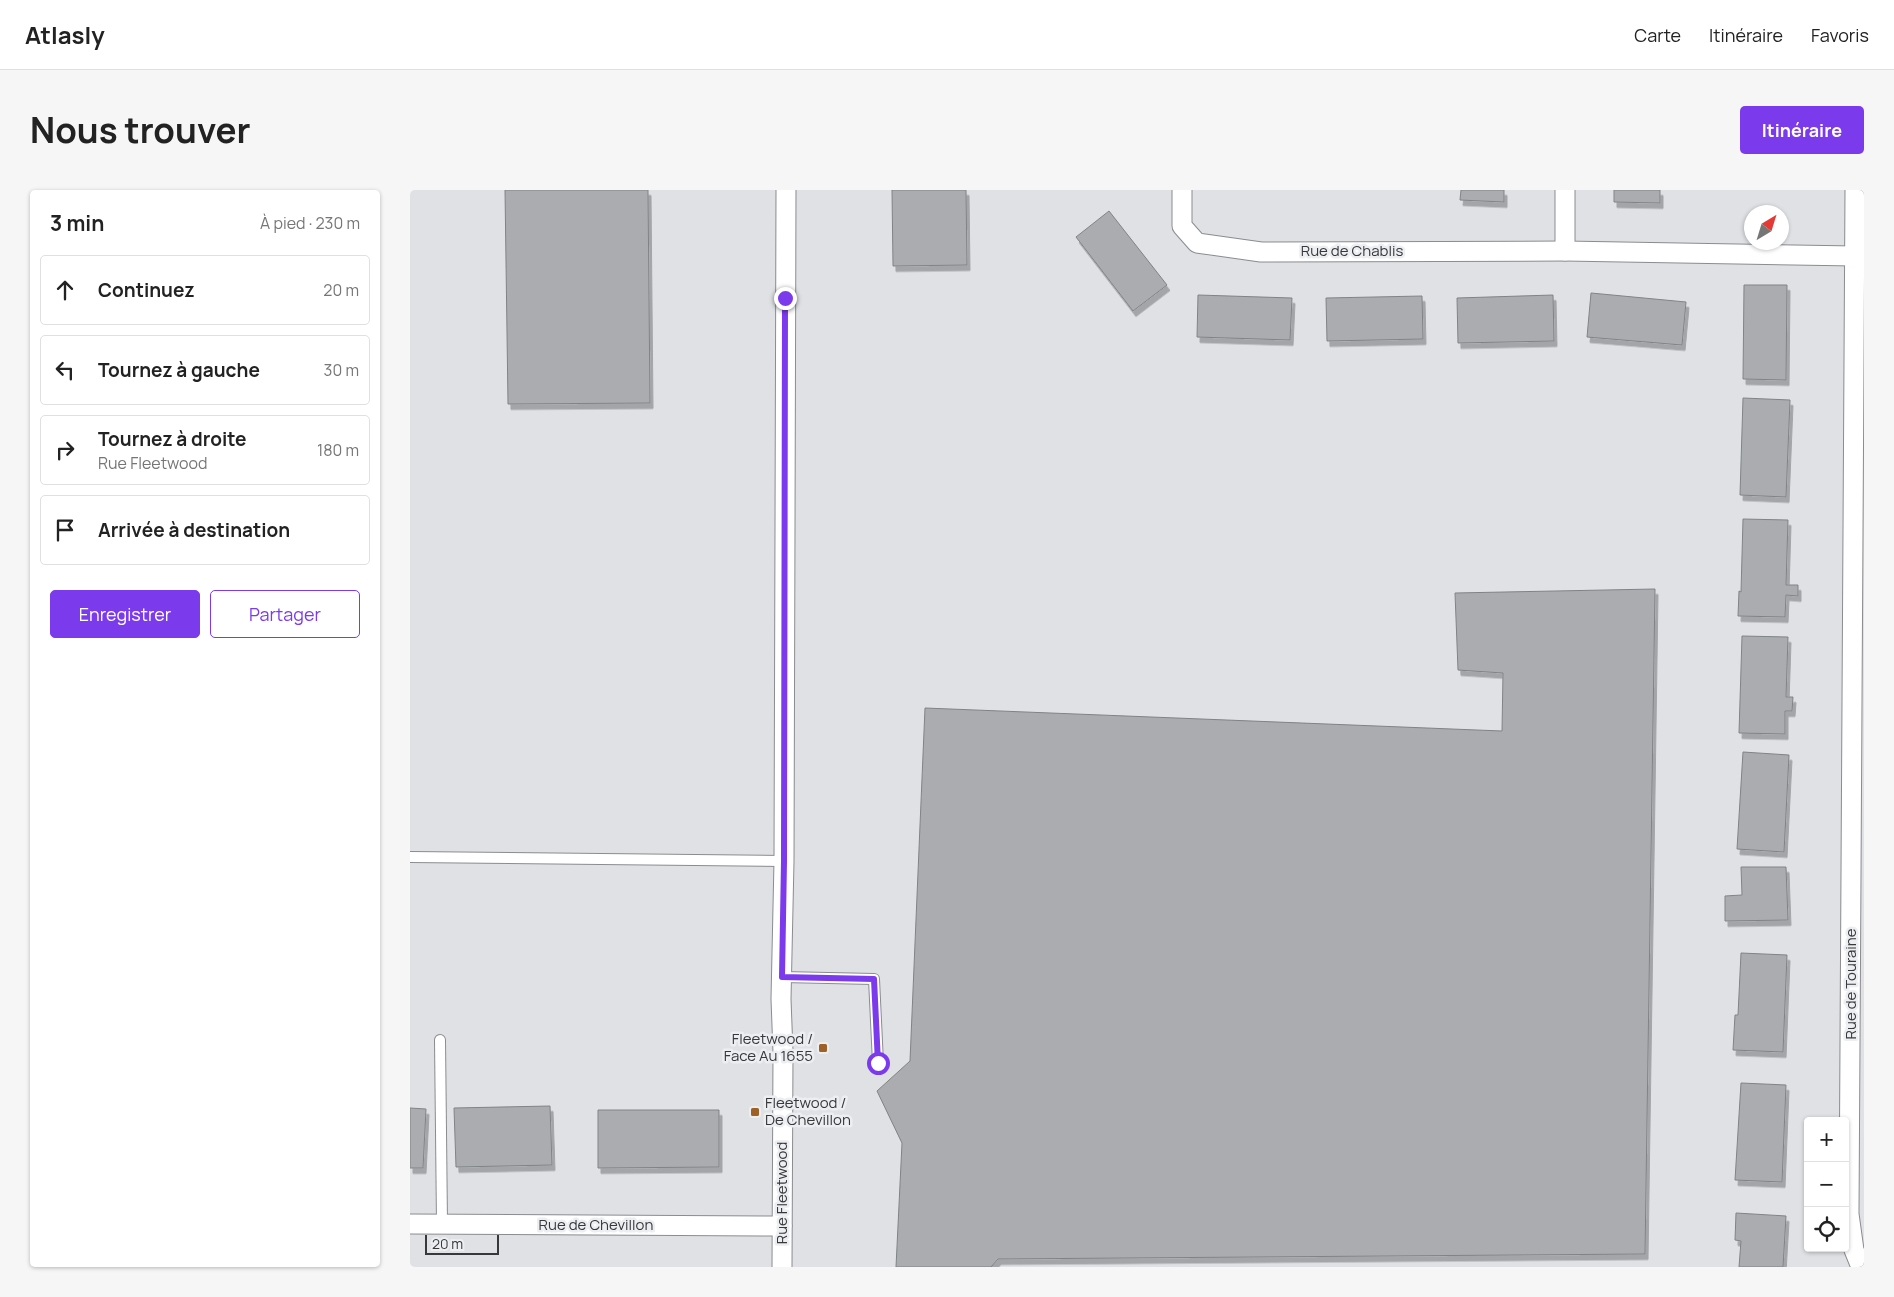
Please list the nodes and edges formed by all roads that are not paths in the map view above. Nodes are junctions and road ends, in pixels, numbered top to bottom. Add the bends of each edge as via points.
1 (786, 190) edge
2 (1182, 190) edge
3 (1565, 190) edge
4 (1855, 190) edge
5 (1566, 251) junction
6 (1855, 256) junction
7 (410, 857) edge
8 (784, 861) junction
9 (782, 977) junction
10 (440, 1040) dead end
11 (878, 1063) dead end
12 (410, 1224) edge
13 (442, 1224) junction
14 (782, 1226) junction
15 (782, 1267) edge
16 (1861, 1267) edge

1 - 8 street, Rue Fleetwood
2 - 5 street, Rue de Chablis via 1182,226 1197,243 1261,252
3 - 5 street
4 - 6 street, Rue de Touraine
5 - 6 street, Rue de Chablis
6 - 16 street, Rue de Touraine via 1849,1214 1854,1250
7 - 8 lane
8 - 9 street, Rue Fleetwood
9 - 11 lane via 874,979
9 - 14 street, Rue Fleetwood
10 - 13 lane
12 - 13 street, Rue de Chevillon
13 - 14 street, Rue de Chevillon
14 - 15 street, Rue Fleetwood

